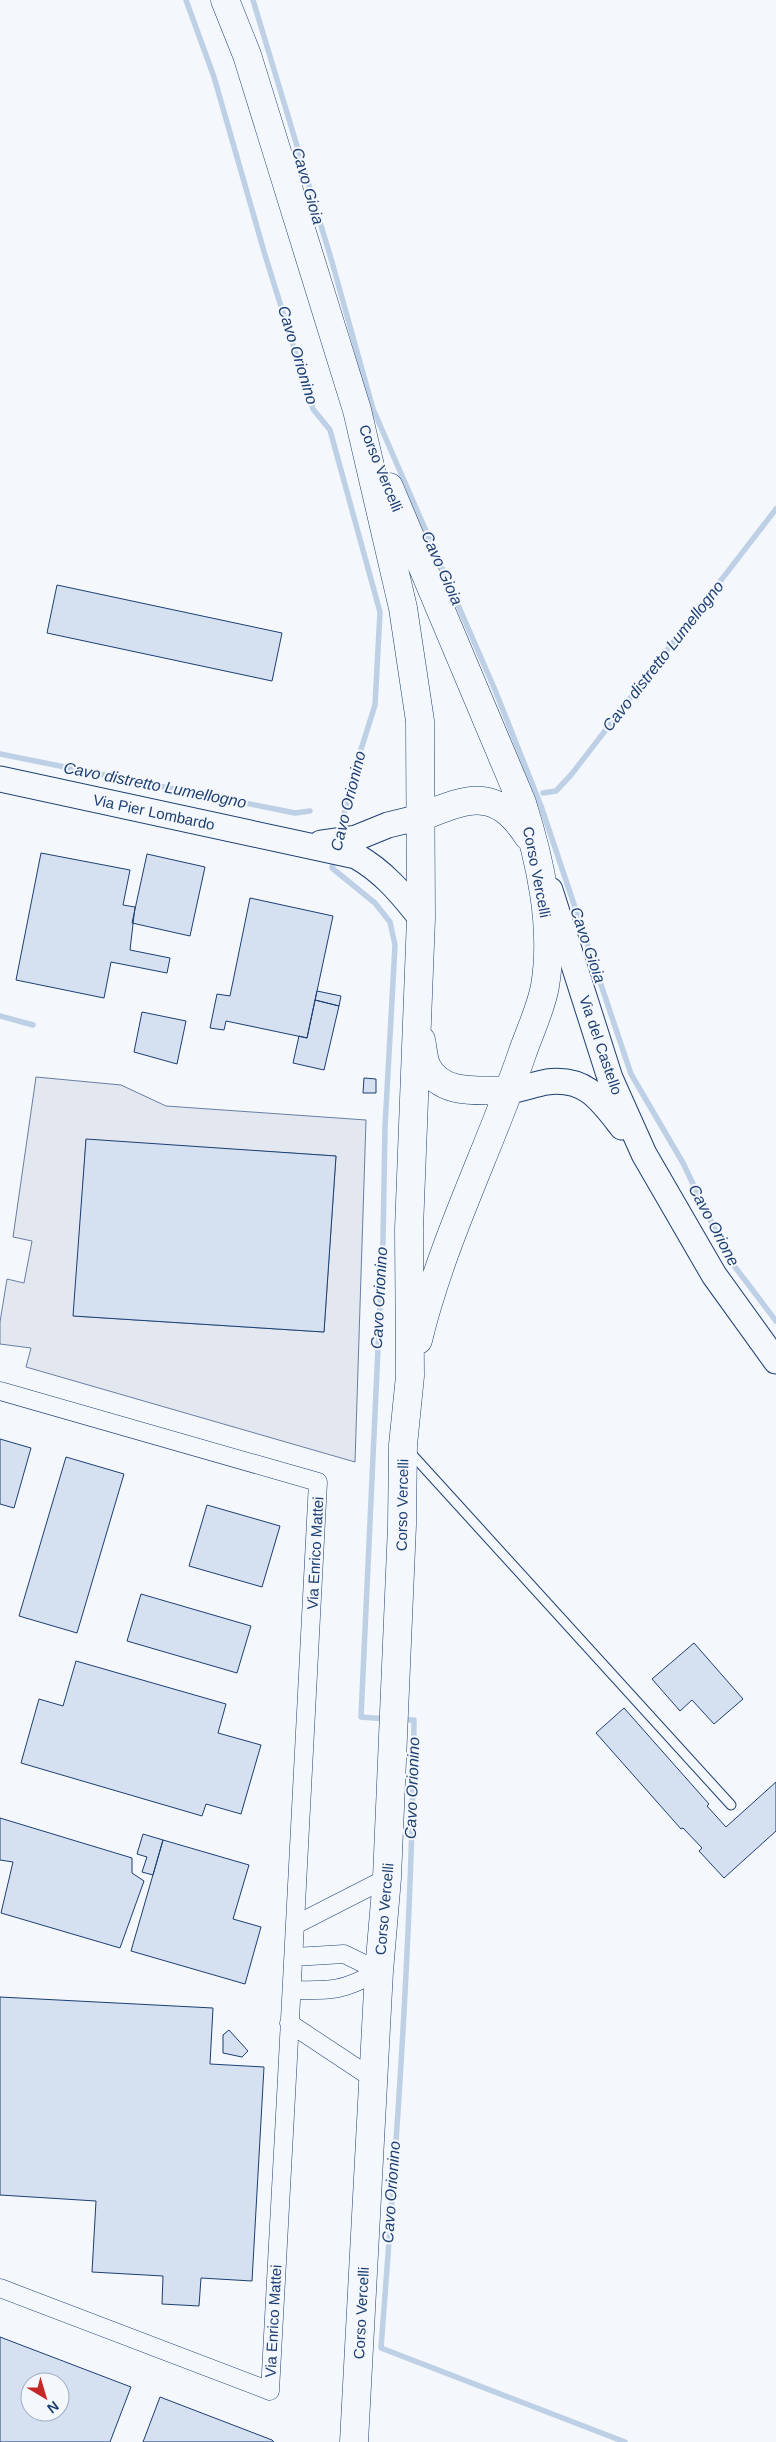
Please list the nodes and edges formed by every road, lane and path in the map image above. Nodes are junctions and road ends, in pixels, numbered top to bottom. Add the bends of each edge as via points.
1 (225, 0) edge
2 (237, 0) edge
3 (247, 55) junction
4 (356, 410) junction
5 (0, 779) edge
6 (420, 817) junction
7 (332, 846) junction
8 (536, 847) junction
9 (421, 918) junction
10 (416, 1016) junction
11 (509, 1091) junction
12 (644, 1154) junction
13 (776, 1361) edge
14 (410, 1376) junction
15 (0, 1391) edge
16 (403, 1445) junction
17 (730, 1805) dead end
18 (387, 1878) junction
19 (297, 1924) junction
20 (294, 1957) junction
21 (379, 1971) junction
22 (292, 1990) junction
23 (289, 2023) junction
24 (374, 2080) junction
25 (0, 2288) edge
26 (354, 2442) edge

1 - 3 main road, Corso Vercelli
2 - 3 main road, Corso Vercelli
3 - 4 main road, Corso Vercelli
4 - 6 main road, Corso Vercelli via 403,608 420,721
4 - 8 main road, Corso Vercelli via 522,803
5 - 7 main road, Via Pier Lombardo
6 - 7 main road, Via Pier Lombardo
6 - 8 main road via 454,804 485,800 509,811
6 - 9 main road, Corso Vercelli
7 - 9 main road, Via Pier Lombardo via 376,868
8 - 11 main road, Corso Vercelli via 548,921 544,987
8 - 12 main road, Via del Castello via 610,1078
9 - 10 main road, Corso Vercelli
10 - 11 main road via 427,1066 438,1080 452,1088
10 - 14 main road, Corso Vercelli via 409,1229
11 - 12 main road, Via del Castello via 547,1082 580,1085 597,1096
11 - 14 main road, Corso Vercelli via 464,1200 423,1322
12 - 13 main road, Via del Castello via 714,1275
14 - 16 main road, Corso Vercelli
15 - 19 street, Via Enrico Mattei via 318,1482
16 - 17 lane
16 - 18 main road, Corso Vercelli
18 - 19 street
18 - 21 main road, Corso Vercelli
19 - 20 street, Via Enrico Mattei
20 - 21 street via 344,1954
20 - 22 street, Via Enrico Mattei
21 - 22 street via 352,1986
21 - 24 main road, Corso Vercelli
22 - 23 street, Via Enrico Mattei
23 - 24 street
23 - 25 street, Via Enrico Mattei via 270,2391
24 - 26 main road, Corso Vercelli

